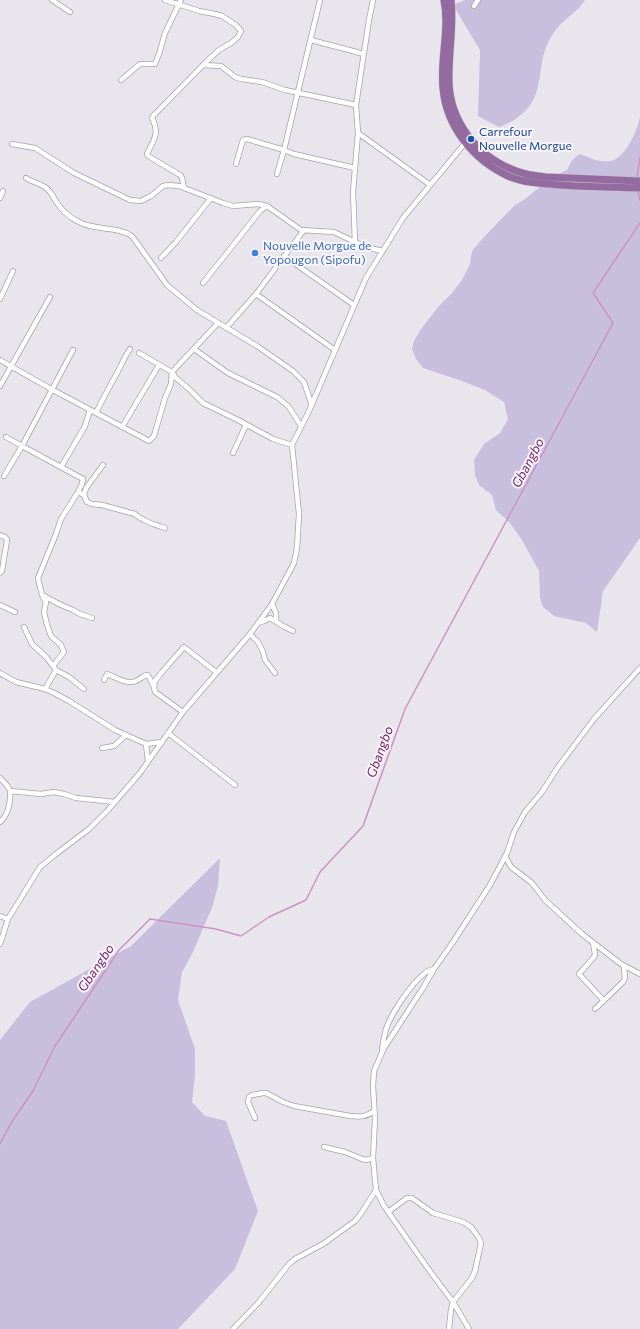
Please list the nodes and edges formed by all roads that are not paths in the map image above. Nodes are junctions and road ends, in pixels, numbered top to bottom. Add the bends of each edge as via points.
1 (52, 0) edge
2 (165, 0) edge
3 (319, 0) edge
4 (373, 0) edge
5 (444, 0) edge
6 (451, 0) edge
7 (478, 0) edge
8 (179, 2) edge
9 (474, 6) dead end
10 (70, 12) dead end
11 (311, 40) junction
12 (364, 54) junction
13 (203, 65) junction
14 (121, 80) dead end
15 (298, 93) junction
16 (356, 105) junction
17 (358, 133) junction
18 (464, 143) junction
19 (12, 144) dead end
20 (284, 150) junction
21 (236, 164) dead end
22 (355, 168) junction
23 (277, 174) dead end
24 (26, 178) dead end
25 (640, 181) edge
26 (429, 184) junction
27 (628, 184) junction
28 (184, 188) junction
29 (640, 188) edge
30 (4, 191) dead end
31 (0, 198) edge
32 (211, 198) junction
33 (267, 206) junction
34 (304, 230) junction
35 (355, 242) junction
36 (383, 251) junction
37 (284, 256) junction
38 (161, 258) dead end
39 (13, 271) dead end
40 (203, 283) dead end
41 (256, 294) junction
42 (50, 297) dead end
43 (0, 299) edge
44 (354, 305) junction
45 (218, 323) junction
46 (226, 328) junction
47 (130, 348) dead end
48 (194, 349) junction
49 (73, 350) dead end
50 (335, 350) junction
51 (139, 354) dead end
52 (0, 360) edge
53 (159, 365) junction
54 (11, 367) junction
55 (172, 372) junction
56 (0, 386) edge
57 (51, 390) junction
58 (311, 403) junction
59 (90, 410) junction
60 (96, 412) junction
61 (246, 425) junction
62 (301, 426) junction
63 (122, 427) junction
64 (6, 437) dead end
65 (292, 445) junction
66 (22, 446) junction
67 (233, 453) dead end
68 (103, 464) dead end
69 (61, 467) junction
70 (4, 476) dead end
71 (78, 492) junction
72 (84, 495) junction
73 (164, 528) dead end
74 (0, 536) edge
75 (0, 573) edge
76 (42, 595) junction
77 (272, 604) junction
78 (0, 605) edge
79 (15, 612) dead end
80 (92, 618) dead end
81 (276, 621) junction
82 (258, 623) junction
83 (24, 627) dead end
84 (293, 631) dead end
85 (250, 634) junction
86 (55, 668) junction
87 (640, 668) edge
88 (216, 672) junction
89 (0, 673) edge
90 (275, 673) dead end
91 (104, 680) dead end
92 (154, 687) junction
93 (84, 689) dead end
94 (45, 690) junction
95 (183, 712) junction
96 (168, 733) junction
97 (126, 735) junction
98 (162, 742) junction
99 (146, 744) junction
100 (102, 748) dead end
101 (148, 761) junction
102 (0, 778) edge
103 (235, 785) dead end
104 (10, 791) junction
105 (115, 802) junction
106 (0, 822) edge
107 (505, 856) junction
108 (507, 862) junction
109 (500, 866) junction
110 (0, 916) edge
111 (8, 920) junction
112 (593, 943) junction
113 (0, 944) edge
114 (624, 966) junction
115 (434, 969) junction
116 (640, 974) edge
117 (604, 1001) junction
118 (595, 1009) dead end
119 (382, 1052) junction
120 (374, 1111) junction
121 (255, 1118) dead end
122 (324, 1147) dead end
123 (373, 1158) junction
124 (376, 1190) junction
125 (388, 1212) junction
126 (453, 1302) junction
127 (233, 1329) edge
128 (449, 1329) edge
129 (469, 1329) edge

1 - 10 street
2 - 8 street
3 - 11 street
4 - 12 street
5 - 18 main road via 444,99
6 - 27 main road via 453,14 449,84 459,122 477,146 493,160 512,170 531,175
7 - 9 street
8 - 13 street via 199,11 222,16 236,25 241,32
8 - 14 street via 155,64 140,64
11 - 12 street
11 - 15 street
12 - 16 street
13 - 15 street via 221,66 241,79 262,82
13 - 28 street via 152,118 157,133 148,156 180,175
15 - 16 street
15 - 20 street
16 - 17 street
17 - 22 street
17 - 26 street
18 - 26 street
18 - 27 main road via 475,154 508,176 536,183
19 - 28 street via 35,148 74,173 130,200 142,201 163,186
20 - 21 street via 243,140
20 - 22 street
20 - 23 street
22 - 35 street
24 - 45 street via 46,188 58,205 76,221 88,227 126,231 167,285 196,310
25 - 27 main road
26 - 36 street via 403,218
27 - 29 main road
28 - 32 street
30 - 31 street
32 - 33 street via 233,206
32 - 38 street
33 - 34 street via 295,227
33 - 40 street via 260,211
34 - 35 street via 334,232
34 - 37 street
35 - 36 street
36 - 44 street via 366,278
37 - 41 street
37 - 44 street
39 - 43 street
41 - 46 street
41 - 50 street
42 - 54 street
44 - 50 street
45 - 46 street
45 - 48 street
46 - 58 street via 293,370 304,382
47 - 60 street
48 - 55 street
48 - 62 street via 228,373 277,397 289,407
49 - 57 street
50 - 58 street
51 - 53 street
52 - 54 street
53 - 55 street
53 - 63 street
54 - 56 street
54 - 57 street
55 - 61 street via 203,404
55 - 63 street via 152,439 149,441
57 - 59 street
57 - 66 street
58 - 62 street
59 - 60 street
59 - 69 street via 82,432
60 - 63 street
61 - 65 street via 273,439
61 - 67 street
62 - 65 street
64 - 66 street
65 - 77 street via 299,514 297,548 294,563
66 - 69 street
66 - 70 street
68 - 72 street
69 - 71 street via 83,479
71 - 72 street
71 - 76 street via 61,519 38,578
72 - 73 street via 87,502 135,514 149,523
74 - 75 street via 7,540
76 - 80 street
76 - 86 street via 46,602 44,612 51,636 61,645 64,652
77 - 81 street
77 - 82 street
78 - 79 street
81 - 82 street via 270,618
81 - 84 street
82 - 85 street
83 - 86 street via 32,644
85 - 88 street
85 - 90 street via 258,642 265,660
86 - 93 street
86 - 94 street
87 - 107 street via 594,719 558,767 514,832
88 - 92 street via 184,647 155,681
88 - 95 street
89 - 94 street via 16,682
91 - 92 street via 107,674 127,682 148,675
92 - 95 street via 155,692
94 - 97 street via 69,701
95 - 96 street
96 - 98 street
96 - 103 street
97 - 99 street
97 - 100 street via 114,746
98 - 99 street
98 - 101 street
99 - 101 street
101 - 105 street
102 - 104 street
104 - 105 street via 41,794 54,792 76,798
104 - 106 street via 8,811
105 - 111 street via 89,829 40,867
107 - 108 street
107 - 109 street
108 - 109 street
108 - 112 street
109 - 115 street
110 - 111 street
111 - 113 street
112 - 114 street
112 - 117 street via 594,957 579,974
114 - 116 street
114 - 117 street via 624,980
115 - 119 street
115 - 119 street via 426,972 415,982 397,1008 387,1027
117 - 118 street
119 - 120 street via 374,1071
120 - 121 street via 367,1116 350,1116 294,1106 263,1093 249,1097 248,1102
120 - 123 street
122 - 123 street via 366,1160
123 - 124 street
124 - 125 street
124 - 127 street via 354,1221 323,1244 289,1264 259,1302
125 - 126 street
125 - 126 street via 407,1198 412,1198 433,1213 463,1222 476,1233 481,1243 475,1270 472,1278
126 - 128 street
126 - 129 street

